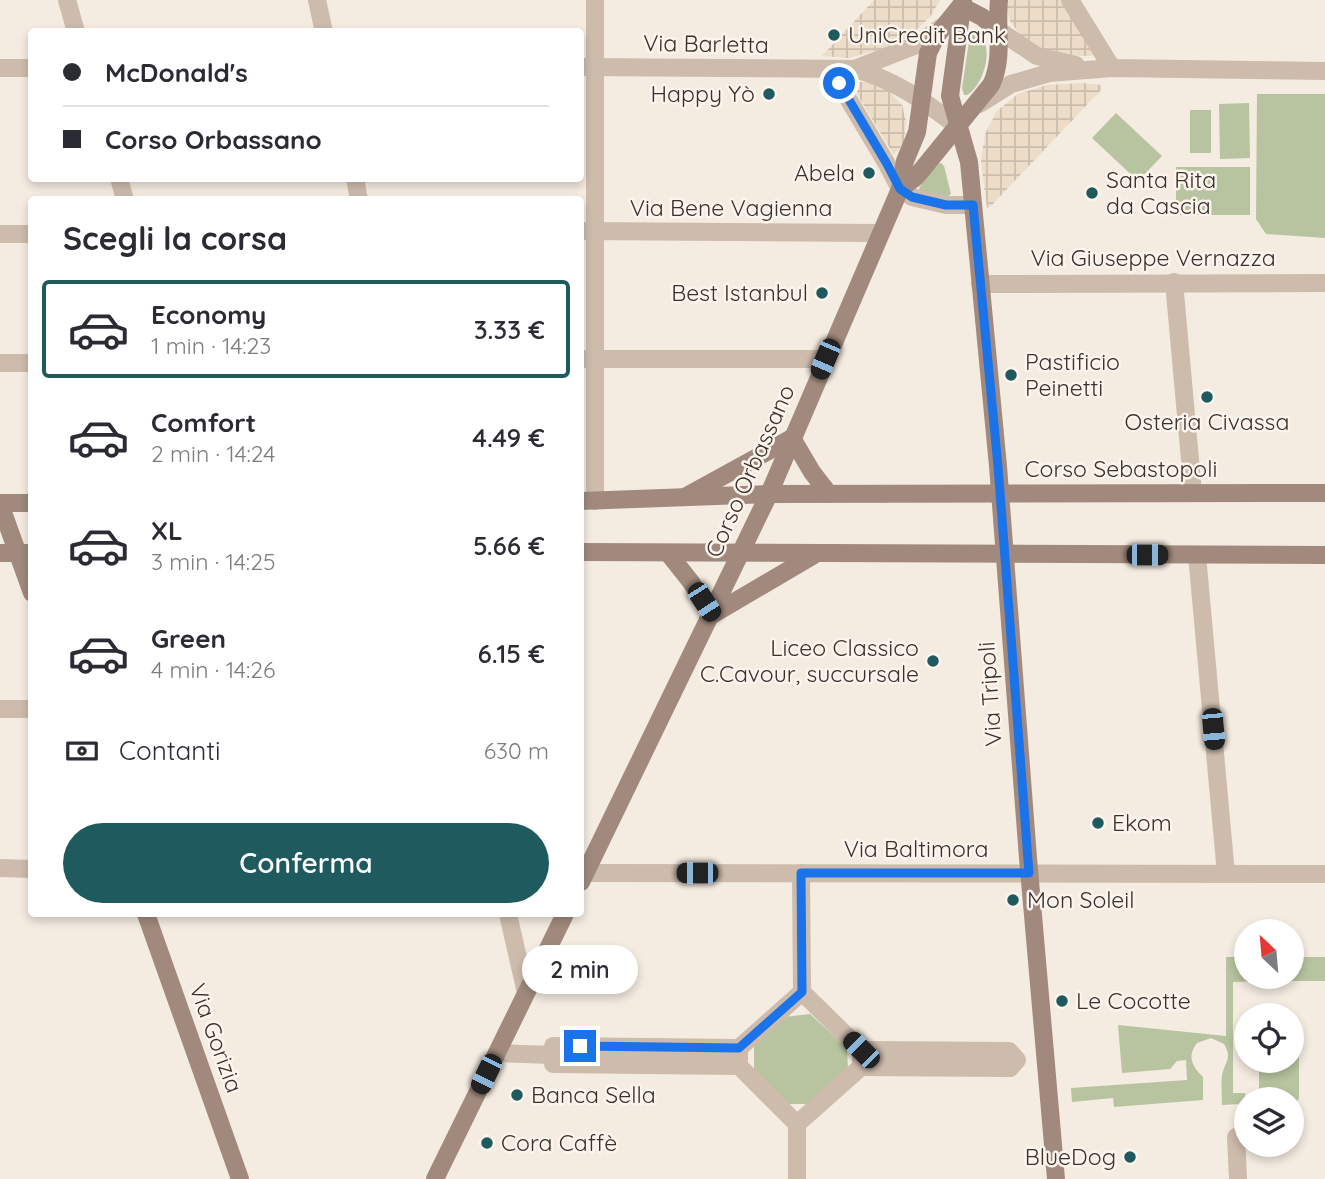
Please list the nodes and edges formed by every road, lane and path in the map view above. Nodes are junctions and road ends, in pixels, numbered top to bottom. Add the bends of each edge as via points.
1 (67, 0) edge
2 (317, 0) edge
3 (595, 0) edge
4 (999, 0) edge
5 (1070, 0) edge
6 (970, 5) edge
7 (944, 25) junction
8 (75, 28) edge
9 (323, 28) edge
10 (998, 30) junction
11 (588, 67) edge
12 (0, 68) edge
13 (28, 68) edge
14 (1112, 68) junction
15 (855, 69) junction
16 (1093, 69) junction
17 (831, 70) junction
18 (1325, 71) edge
19 (922, 100) junction
20 (973, 109) junction
21 (958, 127) junction
22 (900, 189) junction
23 (973, 205) junction
24 (589, 231) edge
25 (880, 233) junction
26 (0, 234) edge
27 (28, 234) edge
28 (1174, 282) junction
29 (1325, 283) edge
30 (980, 284) junction
31 (588, 359) edge
32 (825, 359) junction
33 (0, 363) edge
34 (28, 363) edge
35 (792, 438) junction
36 (1193, 493) junction
37 (1325, 493) edge
38 (769, 494) junction
39 (829, 494) junction
40 (1000, 494) junction
41 (684, 498) junction
42 (588, 501) edge
43 (0, 503) edge
44 (28, 503) edge
45 (584, 552) edge
46 (16, 553) edge
47 (668, 553) junction
48 (741, 553) junction
49 (817, 553) junction
50 (1004, 554) junction
51 (1198, 555) junction
52 (1325, 555) edge
53 (28, 583) edge
54 (712, 615) junction
55 (0, 709) edge
56 (28, 709) edge
57 (0, 869) edge
58 (28, 869) edge
59 (584, 872) edge
60 (801, 873) junction
61 (1029, 873) junction
62 (1226, 874) junction
63 (1325, 874) edge
64 (584, 876) edge
65 (147, 917) edge
66 (509, 917) edge
67 (564, 917) edge
68 (802, 992) junction
69 (526, 993) junction
70 (496, 1053) junction
71 (739, 1057) junction
72 (861, 1058) junction
73 (1044, 1059) junction
74 (797, 1124) junction
75 (1237, 1157) edge
76 (240, 1179) edge
77 (435, 1179) edge
78 (797, 1179) edge
79 (1056, 1179) edge
80 (1238, 1179) edge

1 - 8 street
2 - 9 street
3 - 11 street
4 - 10 street
5 - 14 street
6 - 7 street
6 - 10 street
6 - 21 street, Via Tripoli via 951,88
7 - 15 street via 916,45
7 - 19 street via 928,53
10 - 16 street via 1037,56
10 - 20 street via 997,70
11 - 17 street, Via Barletta
11 - 24 street
12 - 13 street
14 - 16 street
14 - 18 street
15 - 17 street, Via Barletta
15 - 19 street via 885,78
16 - 20 street via 1024,78
17 - 22 street
19 - 21 street
19 - 22 street
20 - 21 street
21 - 22 street
21 - 23 street, Via Tripoli via 969,162
22 - 23 street via 912,197 946,205
22 - 25 street, Corso Orbassano
23 - 30 street, Via Tripoli
24 - 25 street, Via Bene Vagienna
24 - 31 street
25 - 32 street, Corso Orbassano
26 - 27 street
28 - 29 street, Via Giuseppe Vernazza
28 - 30 street, Via Giuseppe Vernazza
28 - 36 street
30 - 40 street, Via Tripoli
31 - 32 street
31 - 42 street
32 - 35 street, Corso Orbassano
33 - 34 street
35 - 38 street, Corso Orbassano
35 - 39 street
35 - 41 street
36 - 37 street, Corso Sebastopoli
36 - 40 street, Corso Sebastopoli
38 - 39 street, Corso Sebastopoli
38 - 41 street, Corso Sebastopoli
38 - 48 street, Corso Orbassano
39 - 40 street, Corso Sebastopoli
40 - 50 street, Via Tripoli
41 - 42 street, Corso Sebastopoli
43 - 44 street
43 - 46 street
45 - 47 street
46 - 53 street
47 - 48 street
47 - 54 street
48 - 49 street
48 - 54 street, Corso Orbassano
49 - 50 street
49 - 54 street
50 - 51 street
50 - 61 street, Via Tripoli
51 - 52 street
51 - 62 street
54 - 59 street, Corso Orbassano
55 - 56 street
57 - 58 street
60 - 61 street, Via Baltimora
60 - 64 street, Via Baltimora
60 - 68 street
61 - 62 street, Via Baltimora
61 - 73 street, Via Tripoli
62 - 63 street, Via Baltimora
65 - 76 street, Via Gorizia
66 - 69 street
67 - 69 street
68 - 71 street
68 - 72 street
69 - 70 street
70 - 71 street via 553,1055 553,1046
70 - 77 street
71 - 74 street
72 - 73 street via 1010,1068 1017,1060
72 - 74 street
73 - 79 street, Via Tripoli
74 - 78 street
75 - 80 street

